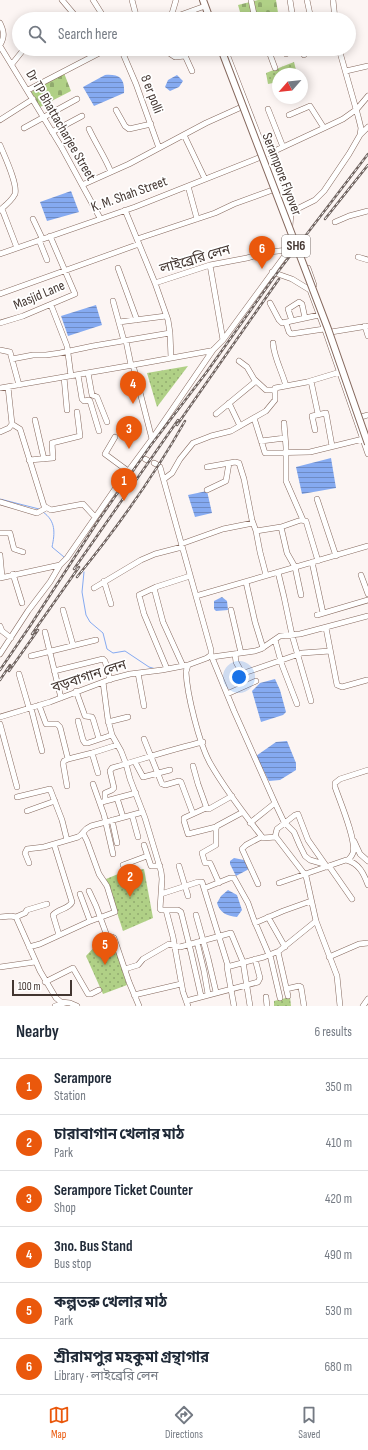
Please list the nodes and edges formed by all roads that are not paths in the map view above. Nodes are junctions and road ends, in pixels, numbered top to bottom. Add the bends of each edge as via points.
1 (62, 0) edge
2 (93, 0) edge
3 (132, 0) edge
4 (176, 0) edge
5 (251, 0) edge
6 (290, 0) edge
7 (307, 0) edge
8 (334, 0) edge
9 (204, 3) edge
10 (72, 12) edge
11 (101, 12) edge
12 (135, 12) edge
13 (173, 12) edge
14 (185, 12) edge
15 (254, 12) edge
16 (292, 12) edge
17 (310, 12) edge
18 (335, 12) edge
19 (0, 22) edge
20 (0, 46) edge
21 (18, 56) edge
22 (88, 56) edge
23 (124, 56) edge
24 (174, 56) edge
25 (185, 56) joint
26 (224, 56) edge
27 (228, 56) edge
28 (271, 56) edge
29 (341, 56) edge
30 (12, 64) junction
31 (368, 66) edge
32 (275, 68) dead end
33 (192, 71) dead end
34 (346, 71) junction
35 (28, 90) junction
36 (368, 96) edge
37 (33, 99) junction
38 (77, 99) dead end
39 (246, 105) junction
40 (268, 108) dead end
41 (357, 109) junction
42 (116, 110) dead end
43 (289, 115) dead end
44 (82, 116) dead end
45 (44, 117) junction
46 (0, 120) edge
47 (151, 124) junction
48 (368, 127) edge
49 (24, 128) dead end
50 (324, 128) junction
51 (89, 129) dead end
52 (52, 132) junction
53 (184, 135) junction
54 (360, 135) junction
55 (0, 146) edge
56 (283, 147) junction
57 (159, 148) junction
58 (266, 155) junction
59 (111, 172) junction
60 (205, 179) junction
61 (82, 185) junction
62 (188, 186) junction
63 (279, 188) junction
64 (1, 209) edge
65 (125, 210) junction
66 (368, 211) edge
67 (290, 213) junction
68 (100, 218) junction
69 (33, 219) dead end
70 (197, 219) junction
71 (335, 222) dead end
72 (50, 236) junction
73 (40, 239) junction
74 (138, 242) junction
75 (17, 248) junction
76 (289, 250) junction
77 (0, 254) edge
78 (358, 257) dead end
79 (47, 260) dead end
80 (368, 260) edge
81 (210, 265) junction
82 (118, 268) dead end
83 (308, 268) dead end
84 (66, 272) junction
85 (272, 272) junction
86 (155, 283) junction
87 (0, 294) edge
88 (113, 301) dead end
89 (270, 303) dead end
90 (51, 305) junction
91 (319, 315) junction
92 (166, 316) junction
93 (305, 318) junction
94 (137, 320) junction
95 (119, 322) junction
96 (292, 322) junction
97 (0, 323) edge
98 (286, 323) junction
99 (367, 326) edge
100 (324, 329) junction
101 (331, 332) junction
102 (170, 333) junction
103 (368, 336) edge
104 (223, 340) junction
105 (125, 341) junction
106 (273, 343) dead end
107 (0, 350) edge
108 (213, 350) junction
109 (68, 352) junction
110 (170, 358) junction
111 (12, 359) junction
112 (239, 361) dead end
113 (132, 365) junction
114 (340, 372) junction
115 (88, 373) junction
116 (78, 375) junction
117 (71, 376) junction
118 (64, 377) junction
119 (256, 381) junction
120 (311, 381) junction
121 (19, 385) junction
122 (286, 386) junction
123 (8, 387) junction
124 (0, 388) edge
125 (275, 390) junction
126 (229, 403) junction
127 (67, 410) dead end
128 (77, 412) dead end
129 (216, 414) dead end
130 (318, 414) junction
131 (368, 415) edge
132 (361, 417) junction
133 (254, 418) junction
134 (35, 420) dead end
135 (107, 422) dead end
136 (284, 423) dead end
137 (12, 424) junction
138 (240, 426) junction
139 (315, 430) dead end
140 (99, 431) dead end
141 (0, 432) edge
142 (115, 437) dead end
143 (285, 438) junction
144 (365, 438) edge
145 (152, 439) junction
146 (261, 441) junction
147 (368, 444) edge
148 (332, 446) junction
149 (286, 452) junction
150 (368, 454) edge
151 (44, 459) junction
152 (29, 460) junction
153 (229, 463) junction
154 (158, 465) dead end
155 (207, 467) dead end
156 (128, 470) junction
157 (164, 479) junction
158 (207, 490) dead end
159 (317, 499) dead end
160 (0, 502) edge
161 (46, 508) junction
162 (95, 517) junction
163 (303, 520) junction
164 (253, 523) junction
165 (280, 527) junction
166 (256, 531) junction
167 (0, 533) edge
168 (182, 546) junction
169 (368, 546) edge
170 (23, 552) dead end
171 (0, 555) edge
172 (336, 556) junction
173 (318, 561) junction
174 (312, 562) junction
175 (60, 565) junction
176 (295, 567) junction
177 (278, 572) junction
178 (13, 574) junction
179 (361, 575) dead end
180 (190, 576) junction
181 (266, 576) junction
182 (1, 577) edge
183 (104, 581) junction
184 (246, 582) junction
185 (94, 588) dead end
186 (154, 588) junction
187 (368, 594) edge
188 (301, 595) dead end
189 (196, 596) junction
190 (368, 600) edge
191 (22, 603) dead end
192 (111, 604) dead end
193 (62, 610) dead end
194 (231, 610) dead end
195 (323, 613) junction
196 (317, 615) dead end
197 (368, 616) edge
198 (0, 626) edge
199 (326, 628) junction
200 (45, 632) dead end
201 (292, 635) junction
202 (11, 638) junction
203 (96, 640) dead end
204 (275, 640) junction
205 (73, 645) junction
206 (263, 648) junction
207 (50, 651) junction
208 (330, 651) junction
209 (241, 653) junction
210 (0, 654) edge
211 (235, 654) junction
212 (297, 654) junction
213 (31, 656) dead end
214 (212, 656) junction
215 (281, 660) junction
216 (185, 665) junction
217 (167, 669) junction
218 (54, 671) junction
219 (138, 673) junction
220 (19, 674) dead end
221 (110, 680) junction
222 (367, 680) edge
223 (256, 681) dead end
224 (103, 682) junction
225 (76, 691) junction
226 (227, 694) junction
227 (60, 698) junction
228 (311, 700) dead end
229 (297, 704) dead end
230 (39, 705) junction
231 (144, 706) dead end
232 (30, 708) junction
233 (0, 717) edge
234 (128, 717) dead end
235 (78, 721) dead end
236 (108, 722) junction
237 (0, 724) edge
238 (112, 735) junction
239 (99, 739) junction
240 (144, 739) dead end
241 (202, 742) junction
242 (117, 745) junction
243 (42, 751) dead end
244 (92, 753) junction
245 (152, 756) junction
246 (68, 759) junction
247 (134, 762) junction
248 (126, 764) junction
249 (193, 766) dead end
250 (170, 770) dead end
251 (368, 770) edge
252 (158, 772) junction
253 (98, 773) dead end
254 (94, 784) dead end
255 (67, 786) dead end
256 (18, 787) dead end
257 (136, 793) junction
258 (232, 796) junction
259 (17, 797) dead end
260 (118, 798) junction
261 (54, 801) junction
262 (102, 802) junction
263 (275, 803) junction
264 (206, 808) junction
265 (27, 811) dead end
266 (143, 812) junction
267 (243, 812) junction
268 (193, 814) junction
269 (132, 815) junction
270 (123, 817) junction
271 (112, 820) junction
272 (106, 821) junction
273 (250, 823) junction
274 (286, 823) junction
275 (216, 827) junction
276 (83, 833) junction
277 (261, 836) junction
278 (351, 836) junction
279 (138, 837) dead end
280 (275, 837) junction
281 (67, 840) junction
282 (117, 843) dead end
283 (54, 844) junction
284 (144, 845) dead end
285 (113, 854) dead end
286 (147, 856) junction
287 (348, 860) junction
288 (368, 861) edge
289 (29, 863) dead end
290 (123, 865) dead end
291 (160, 866) junction
292 (179, 866) dead end
293 (326, 866) junction
294 (305, 875) junction
295 (219, 882) junction
296 (279, 883) dead end
297 (258, 884) dead end
298 (368, 885) edge
299 (185, 886) junction
300 (205, 888) junction
301 (89, 891) dead end
302 (80, 894) dead end
303 (161, 894) junction
304 (188, 896) dead end
305 (352, 899) dead end
306 (311, 901) junction
307 (47, 904) dead end
308 (166, 910) junction
309 (196, 915) dead end
310 (0, 917) edge
311 (16, 917) junction
312 (100, 917) junction
313 (268, 917) junction
314 (90, 921) junction
315 (316, 921) junction
316 (255, 923) junction
317 (60, 935) junction
318 (219, 936) junction
319 (204, 940) junction
320 (196, 942) junction
321 (368, 943) edge
322 (189, 945) junction
323 (175, 946) junction
324 (29, 947) junction
325 (285, 947) junction
326 (278, 952) junction
327 (269, 955) junction
328 (330, 957) junction
329 (255, 959) junction
330 (35, 962) junction
331 (243, 962) junction
332 (228, 966) junction
333 (0, 967) edge
334 (125, 969) junction
335 (45, 982) junction
336 (181, 984) junction
337 (246, 986) junction
338 (231, 989) junction
339 (286, 989) junction
340 (99, 990) dead end
341 (216, 992) junction
342 (208, 994) junction
343 (134, 995) junction
344 (201, 996) junction
345 (288, 996) dead end
346 (266, 997) dead end
347 (280, 998) dead end
348 (66, 1002) junction
349 (187, 1003) edge
350 (55, 1006) edge
351 (77, 1006) edge
352 (139, 1006) edge
353 (234, 1006) edge
354 (250, 1006) edge
355 (266, 1006) edge
356 (304, 1006) edge
357 (340, 1006) edge

1 - 10 street
2 - 11 street
3 - 12 street
4 - 13 street
5 - 15 street
6 - 16 street
7 - 17 street
8 - 18 street
9 - 14 street
19 - 20 street via 4,36
20 - 30 street, Dr TP Bhattacharjee Street
21 - 30 street
22 - 35 street
23 - 47 street, 8 er polli
24 - 25 street
25 - 33 street
26 - 147 main road, Serampore Flyover / SH6, bridge via 328,329
27 - 39 street
28 - 32 street
29 - 34 street
30 - 35 street, Dr TP Bhattacharjee Street
31 - 34 street
34 - 41 street
35 - 37 street, Dr TP Bhattacharjee Street
36 - 41 street, K. M. Shah Street
37 - 45 street, Dr TP Bhattacharjee Street
37 - 46 street
38 - 45 street
39 - 53 street
39 - 58 street
40 - 56 street
41 - 50 street, K. M. Shah Street
41 - 54 street
42 - 47 street via 129,129
43 - 50 street via 310,106
44 - 52 street
45 - 49 street
45 - 52 street, Dr TP Bhattacharjee Street
47 - 57 street, 8 er polli
48 - 54 street
50 - 56 street, K. M. Shah Street
51 - 59 street
52 - 61 street, Dr TP Bhattacharjee Street
53 - 57 street
53 - 60 street
54 - 67 street via 324,191 315,200
55 - 64 street via 15,189 12,198
56 - 58 street, K. M. Shah Street
57 - 59 street
58 - 60 street, K. M. Shah Street
58 - 63 street
59 - 61 street
60 - 62 street, K. M. Shah Street
61 - 68 street, Dr TP Bhattacharjee Street
62 - 65 street, K. M. Shah Street
62 - 70 street
63 - 67 street
63 - 70 street
64 - 75 street
65 - 68 street, K. M. Shah Street
65 - 74 street
66 - 71 street
67 - 76 street
68 - 72 street, K. M. Shah Street
69 - 73 street
70 - 74 street
72 - 73 street, K. M. Shah Street
72 - 84 street, Masjid Lane
73 - 75 street, K. M. Shah Street
73 - 79 street
74 - 84 street
74 - 86 street
75 - 77 street, K. M. Shah Street
76 - 81 street, লাইব্রেরি লেন
76 - 85 street
78 - 80 street
81 - 86 street, লাইব্রেরি লেন
81 - 104 street
82 - 94 street
83 - 101 street
84 - 87 street
84 - 90 street, Masjid Lane via 75,294
85 - 91 street via 292,279 308,289
85 - 104 street
86 - 92 street
88 - 95 street
89 - 98 street via 280,322
90 - 97 street, Masjid Lane
90 - 109 street
91 - 93 street
91 - 100 street
92 - 94 street
92 - 102 street
93 - 96 street
93 - 96 street via 302,304 299,302 288,309
94 - 95 street
95 - 105 street
96 - 98 street
98 - 100 street via 289,333 292,334
99 - 101 street
99 - 103 street
100 - 114 street
101 - 132 street
102 - 105 street
102 - 110 street
104 - 108 street
105 - 109 street
105 - 113 street
106 - 122 street
107 - 111 street via 9,351
108 - 110 street
108 - 145 street
109 - 111 street
109 - 117 street
110 - 113 street
111 - 121 street
112 - 119 street via 247,367
113 - 115 street
113 - 145 street
114 - 120 street
114 - 144 street
115 - 116 street
115 - 135 street via 92,395 97,397
116 - 117 street
116 - 140 street via 82,399 90,401
117 - 118 street
118 - 121 street
118 - 127 street
119 - 125 street via 266,391
119 - 126 street
120 - 122 street
120 - 130 street
121 - 123 street
122 - 125 street via 276,387
123 - 124 street
123 - 137 street
125 - 133 street via 274,402 266,411
126 - 129 street
126 - 138 street
128 - 151 street via 80,436 53,442 51,444 54,457
130 - 139 street via 312,416
130 - 148 street via 326,414
131 - 132 street
132 - 144 street
133 - 138 street
133 - 146 street
134 - 151 street
136 - 143 street
137 - 141 street
137 - 152 street via 20,428
138 - 157 street via 193,443 172,473
142 - 156 street via 105,454
143 - 146 street
143 - 149 street
144 - 148 street
144 - 150 street
145 - 156 street via 143,458
146 - 149 street via 265,453
148 - 149 street via 305,452
149 - 163 street via 286,481
151 - 152 street
152 - 161 street
153 - 155 street
153 - 158 street via 226,481
153 - 164 street via 237,462 240,465
154 - 157 street
156 - 162 street
157 - 168 street
159 - 172 street
160 - 161 street via 37,513
161 - 162 street via 51,510 83,504
162 - 175 street
163 - 165 street
163 - 173 street via 309,528
164 - 166 street
164 - 168 street via 223,529
165 - 166 street
165 - 176 street via 287,552
166 - 181 street
167 - 170 street via 10,534 14,549
168 - 180 street
168 - 183 street via 145,558
169 - 172 street
171 - 182 street
172 - 173 street
173 - 174 street
174 - 176 street
174 - 195 street
175 - 178 street
175 - 202 street
176 - 177 street
176 - 188 street
177 - 181 street
177 - 201 street
178 - 182 street
178 - 191 street
179 - 187 street
180 - 186 street
180 - 189 street
181 - 184 street
183 - 185 street
183 - 192 street
184 - 189 street
184 - 206 street
186 - 216 street via 163,622
186 - 217 street via 140,594 139,598
189 - 214 street
190 - 195 street
193 - 205 street
194 - 209 street
195 - 196 street
197 - 199 street
198 - 202 street
199 - 201 street
199 - 208 street
200 - 207 street
201 - 204 street
201 - 212 street
202 - 210 street
203 - 205 street
204 - 206 street
204 - 215 street
205 - 207 street
206 - 209 street, বড়বাগান লেন
207 - 213 street
207 - 218 street
208 - 212 street
208 - 222 street via 338,686
209 - 211 street, বড়বাগান লেন
211 - 214 street, বড়বাগান লেন
211 - 215 street via 236,662 243,673
212 - 215 street
212 - 228 street
214 - 216 street, বড়বাগান লেন
214 - 226 street
215 - 229 street
216 - 217 street, বড়বাগান লেন
216 - 241 street
217 - 219 street, বড়বাগান লেন
218 - 221 street via 103,659
218 - 227 street
219 - 221 street, বড়বাগান লেন
219 - 231 street
220 - 232 street
221 - 224 street, বড়বাগান লেন
223 - 226 street
224 - 225 street, বড়বাগান লেন
224 - 236 street
225 - 227 street, বড়বাগান লেন
225 - 239 street via 85,716 93,719
226 - 263 street
227 - 230 street, বড়বাগান লেন
230 - 232 street, বড়বাগান লেন
230 - 246 street via 46,724 57,724 60,727
232 - 233 street, বড়বাগান লেন
232 - 243 street
234 - 236 street
235 - 239 street via 85,743
236 - 238 street
237 - 256 street
238 - 239 street
238 - 242 street
240 - 245 street
241 - 245 street
241 - 258 street via 210,762
242 - 244 street
242 - 248 street
244 - 246 street
244 - 253 street
245 - 247 street
245 - 252 street
246 - 255 street via 63,763
247 - 248 street
247 - 252 street via 142,777
248 - 257 street
248 - 262 street via 111,769 114,788 105,793
249 - 264 street
250 - 252 street
251 - 278 street via 335,783
252 - 268 street via 164,785 181,782
254 - 262 street
257 - 260 street
257 - 266 street
258 - 264 street via 209,809
258 - 267 street
259 - 261 street via 49,789
260 - 262 street
260 - 270 street
261 - 265 street
261 - 281 street
262 - 272 street
263 - 273 street
263 - 274 street
264 - 268 street
266 - 269 street
266 - 291 street
267 - 273 street
267 - 275 street
268 - 275 street via 184,820 188,834
269 - 270 street
269 - 279 street
270 - 271 street
271 - 272 street
271 - 282 street
272 - 276 street via 86,828
272 - 285 street
273 - 277 street
274 - 280 street via 277,829
274 - 293 street via 294,832 305,856
274 - 293 street via 298,814 308,840
275 - 295 street via 216,845 202,854 206,864 210,863
276 - 281 street
276 - 312 street via 99,874 107,886 115,911
277 - 280 street via 264,839
277 - 297 street via 242,849
278 - 287 street via 354,850
278 - 288 street via 360,854
280 - 294 street
281 - 283 street
283 - 289 street via 26,849
283 - 317 street via 72,902 53,915
284 - 286 street
286 - 290 street
286 - 291 street via 151,866
287 - 293 street
287 - 298 street via 361,871
291 - 303 street
292 - 299 street
293 - 294 street
293 - 305 street
294 - 296 street
294 - 306 street
295 - 300 street
295 - 316 street via 234,878 248,903
299 - 300 street via 201,882
299 - 303 street
299 - 304 street
300 - 318 street
301 - 312 street
302 - 314 street
303 - 308 street via 160,909
306 - 313 street
306 - 315 street
307 - 311 street via 26,910
308 - 322 street via 180,912
308 - 323 street
309 - 319 street
310 - 311 street
311 - 324 street
312 - 314 street
312 - 334 street via 107,936 114,938
313 - 316 street
313 - 325 street
314 - 317 street
315 - 325 street
315 - 328 street
316 - 327 street
317 - 324 street
318 - 319 street
318 - 331 street via 231,933
318 - 332 street
319 - 320 street
319 - 341 street
320 - 322 street
320 - 342 street
321 - 328 street via 359,944
322 - 323 street via 178,948
322 - 344 street
323 - 334 street via 168,945 143,959 138,965
323 - 336 street
324 - 330 street
325 - 326 street
326 - 327 street
326 - 339 street
327 - 329 street
327 - 347 street
328 - 357 street via 338,980
329 - 331 street
329 - 337 street via 260,980
330 - 333 street
330 - 335 street
331 - 332 street
331 - 337 street
332 - 338 street
334 - 343 street
335 - 340 street via 73,968 88,994
335 - 348 street via 58,1000
336 - 343 street
336 - 349 street
337 - 338 street
337 - 354 street
338 - 341 street
338 - 353 street
339 - 345 street
339 - 356 street via 301,987
341 - 342 street
342 - 344 street
343 - 352 street
344 - 349 street
346 - 355 street
348 - 350 street
348 - 351 street

